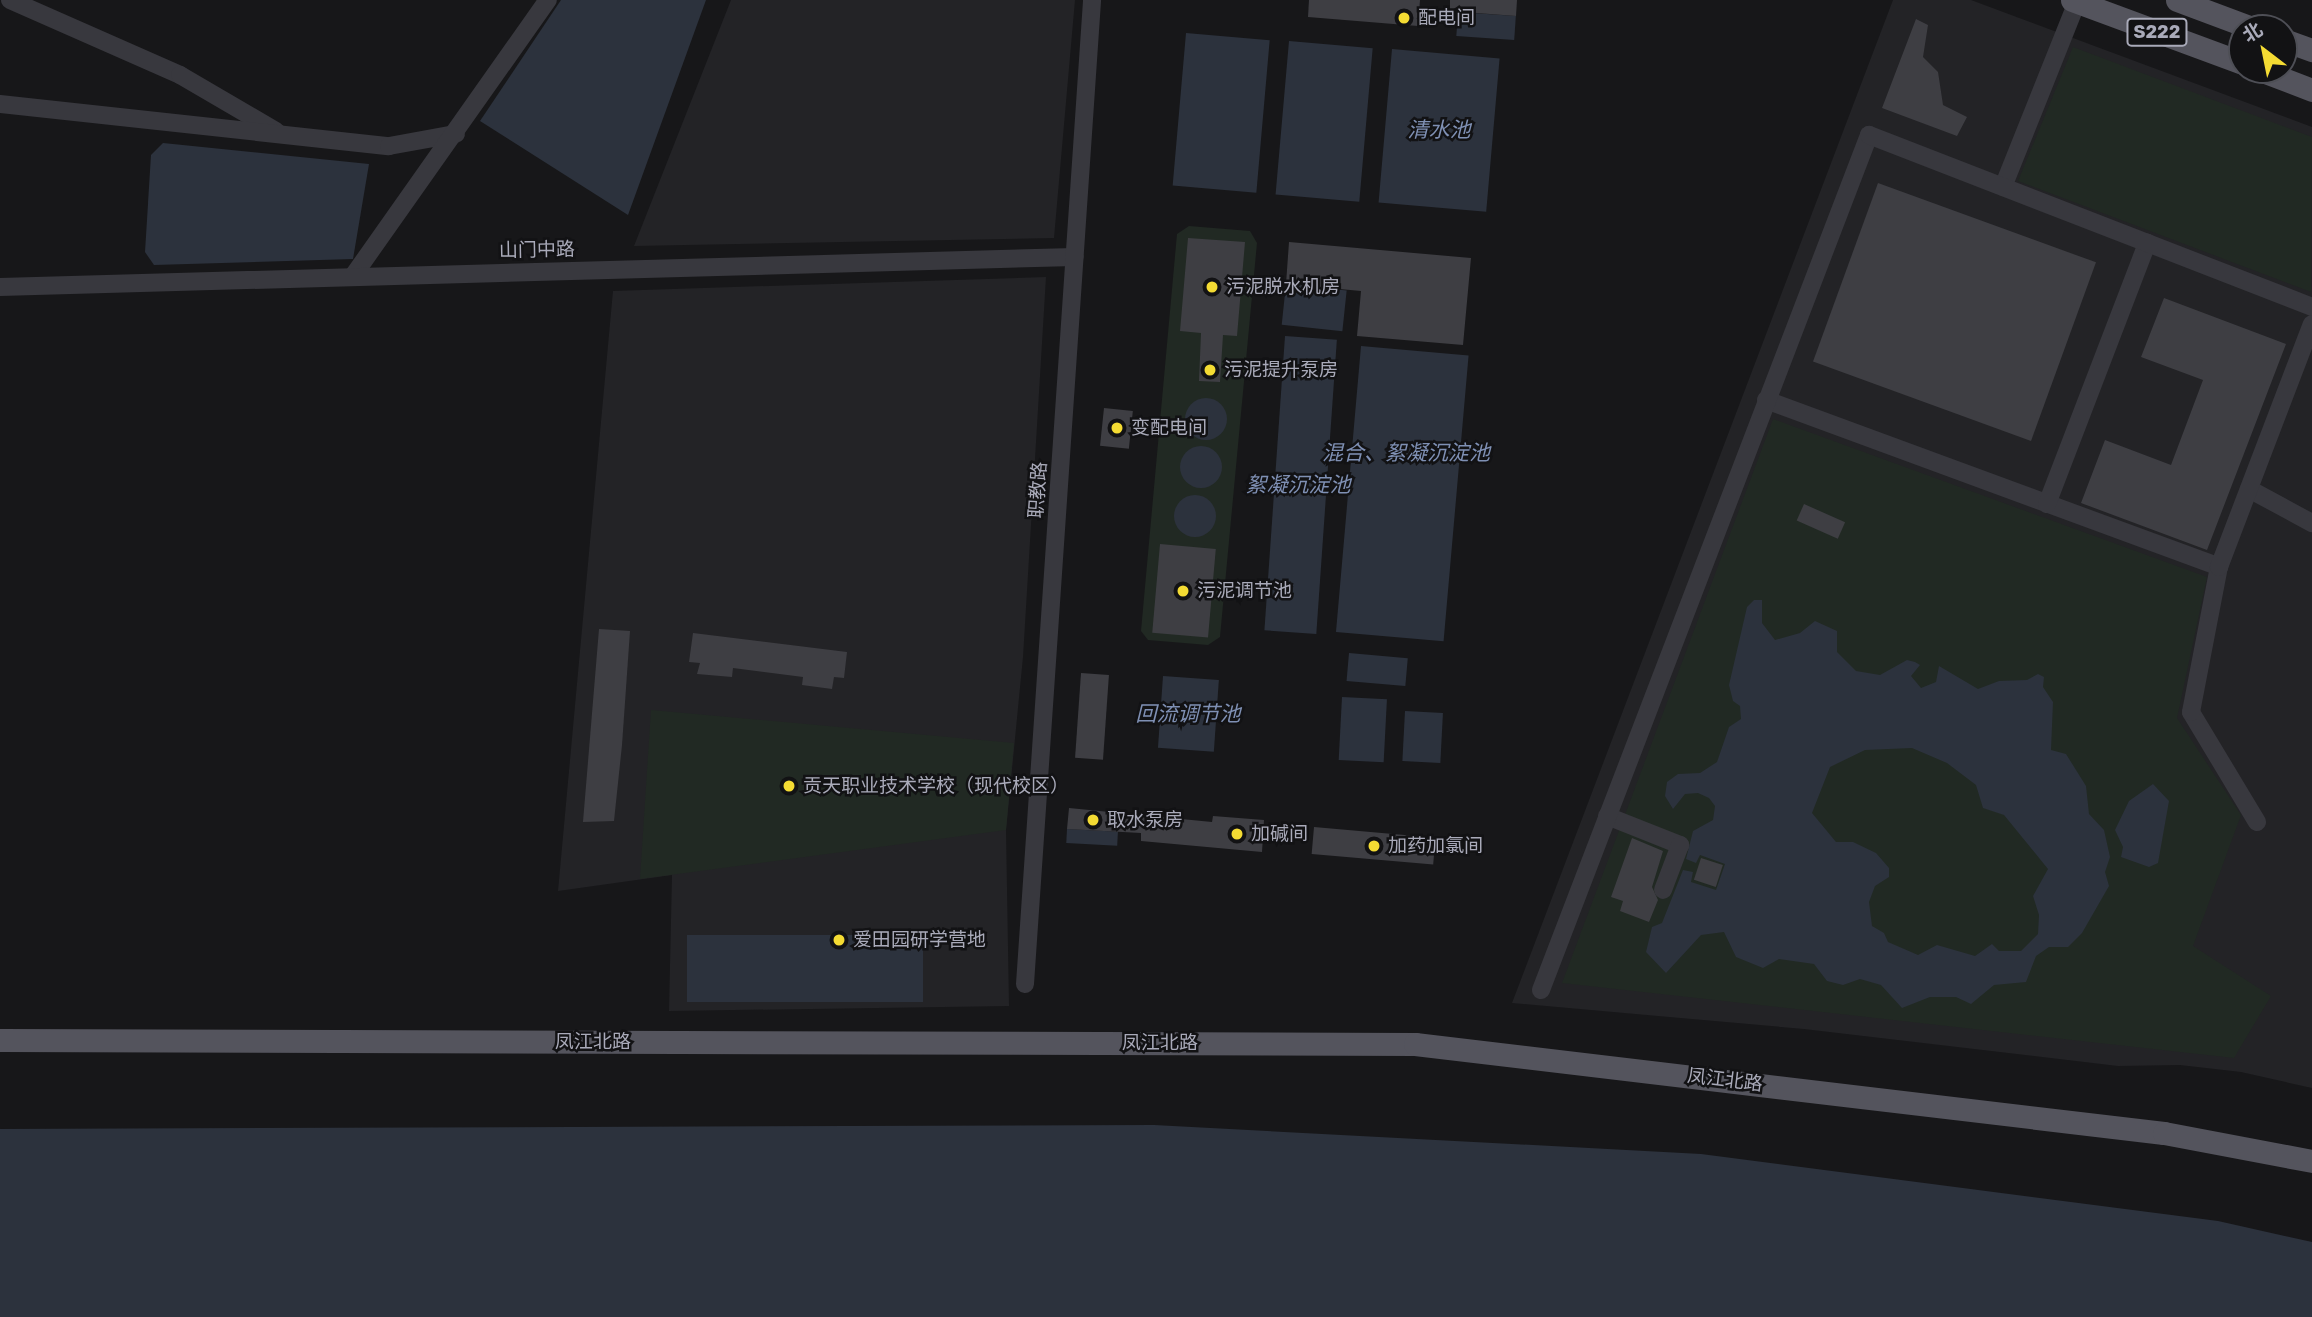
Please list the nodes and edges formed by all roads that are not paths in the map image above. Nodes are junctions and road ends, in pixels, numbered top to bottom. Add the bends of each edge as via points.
1 (10, 0) edge
2 (548, 0) edge
3 (1092, 0) edge
4 (2177, 0) edge
5 (2074, 1) edge
6 (2228, 19) edge
7 (2228, 59) edge
8 (0, 104) edge
9 (456, 134) junction
10 (284, 135) junction
11 (2003, 187) junction
12 (2147, 243) junction
13 (1075, 257) junction
14 (353, 276) junction
15 (0, 287) edge
16 (2312, 307) edge
17 (2312, 324) edge
18 (1766, 400) junction
19 (2249, 489) junction
20 (2047, 504) junction
21 (2312, 523) edge
22 (2219, 568) junction
23 (1607, 817) junction
24 (2257, 822) dead end
25 (1663, 890) dead end
26 (1026, 984) dead end
27 (1541, 990) dead end
28 (0, 1040) edge
29 (2312, 1161) edge

1 - 10 street via 180,75
2 - 9 street
3 - 13 street, 职教路
4 - 6 main road, S222
5 - 7 main road, S222
5 - 11 street
8 - 10 street
9 - 10 street via 389,146
9 - 14 street
11 - 12 street
11 - 18 street via 1869,135
12 - 16 street
12 - 20 street
13 - 14 street, 山门中路
13 - 26 street, 职教路
14 - 15 street, 山门中路
17 - 19 street
18 - 20 street
18 - 23 street
19 - 21 street
19 - 22 street
20 - 22 street
22 - 24 street via 2191,712
23 - 25 street via 1680,845
23 - 27 street
28 - 29 main road, 凤江北路 via 1415,1044 2164,1133

